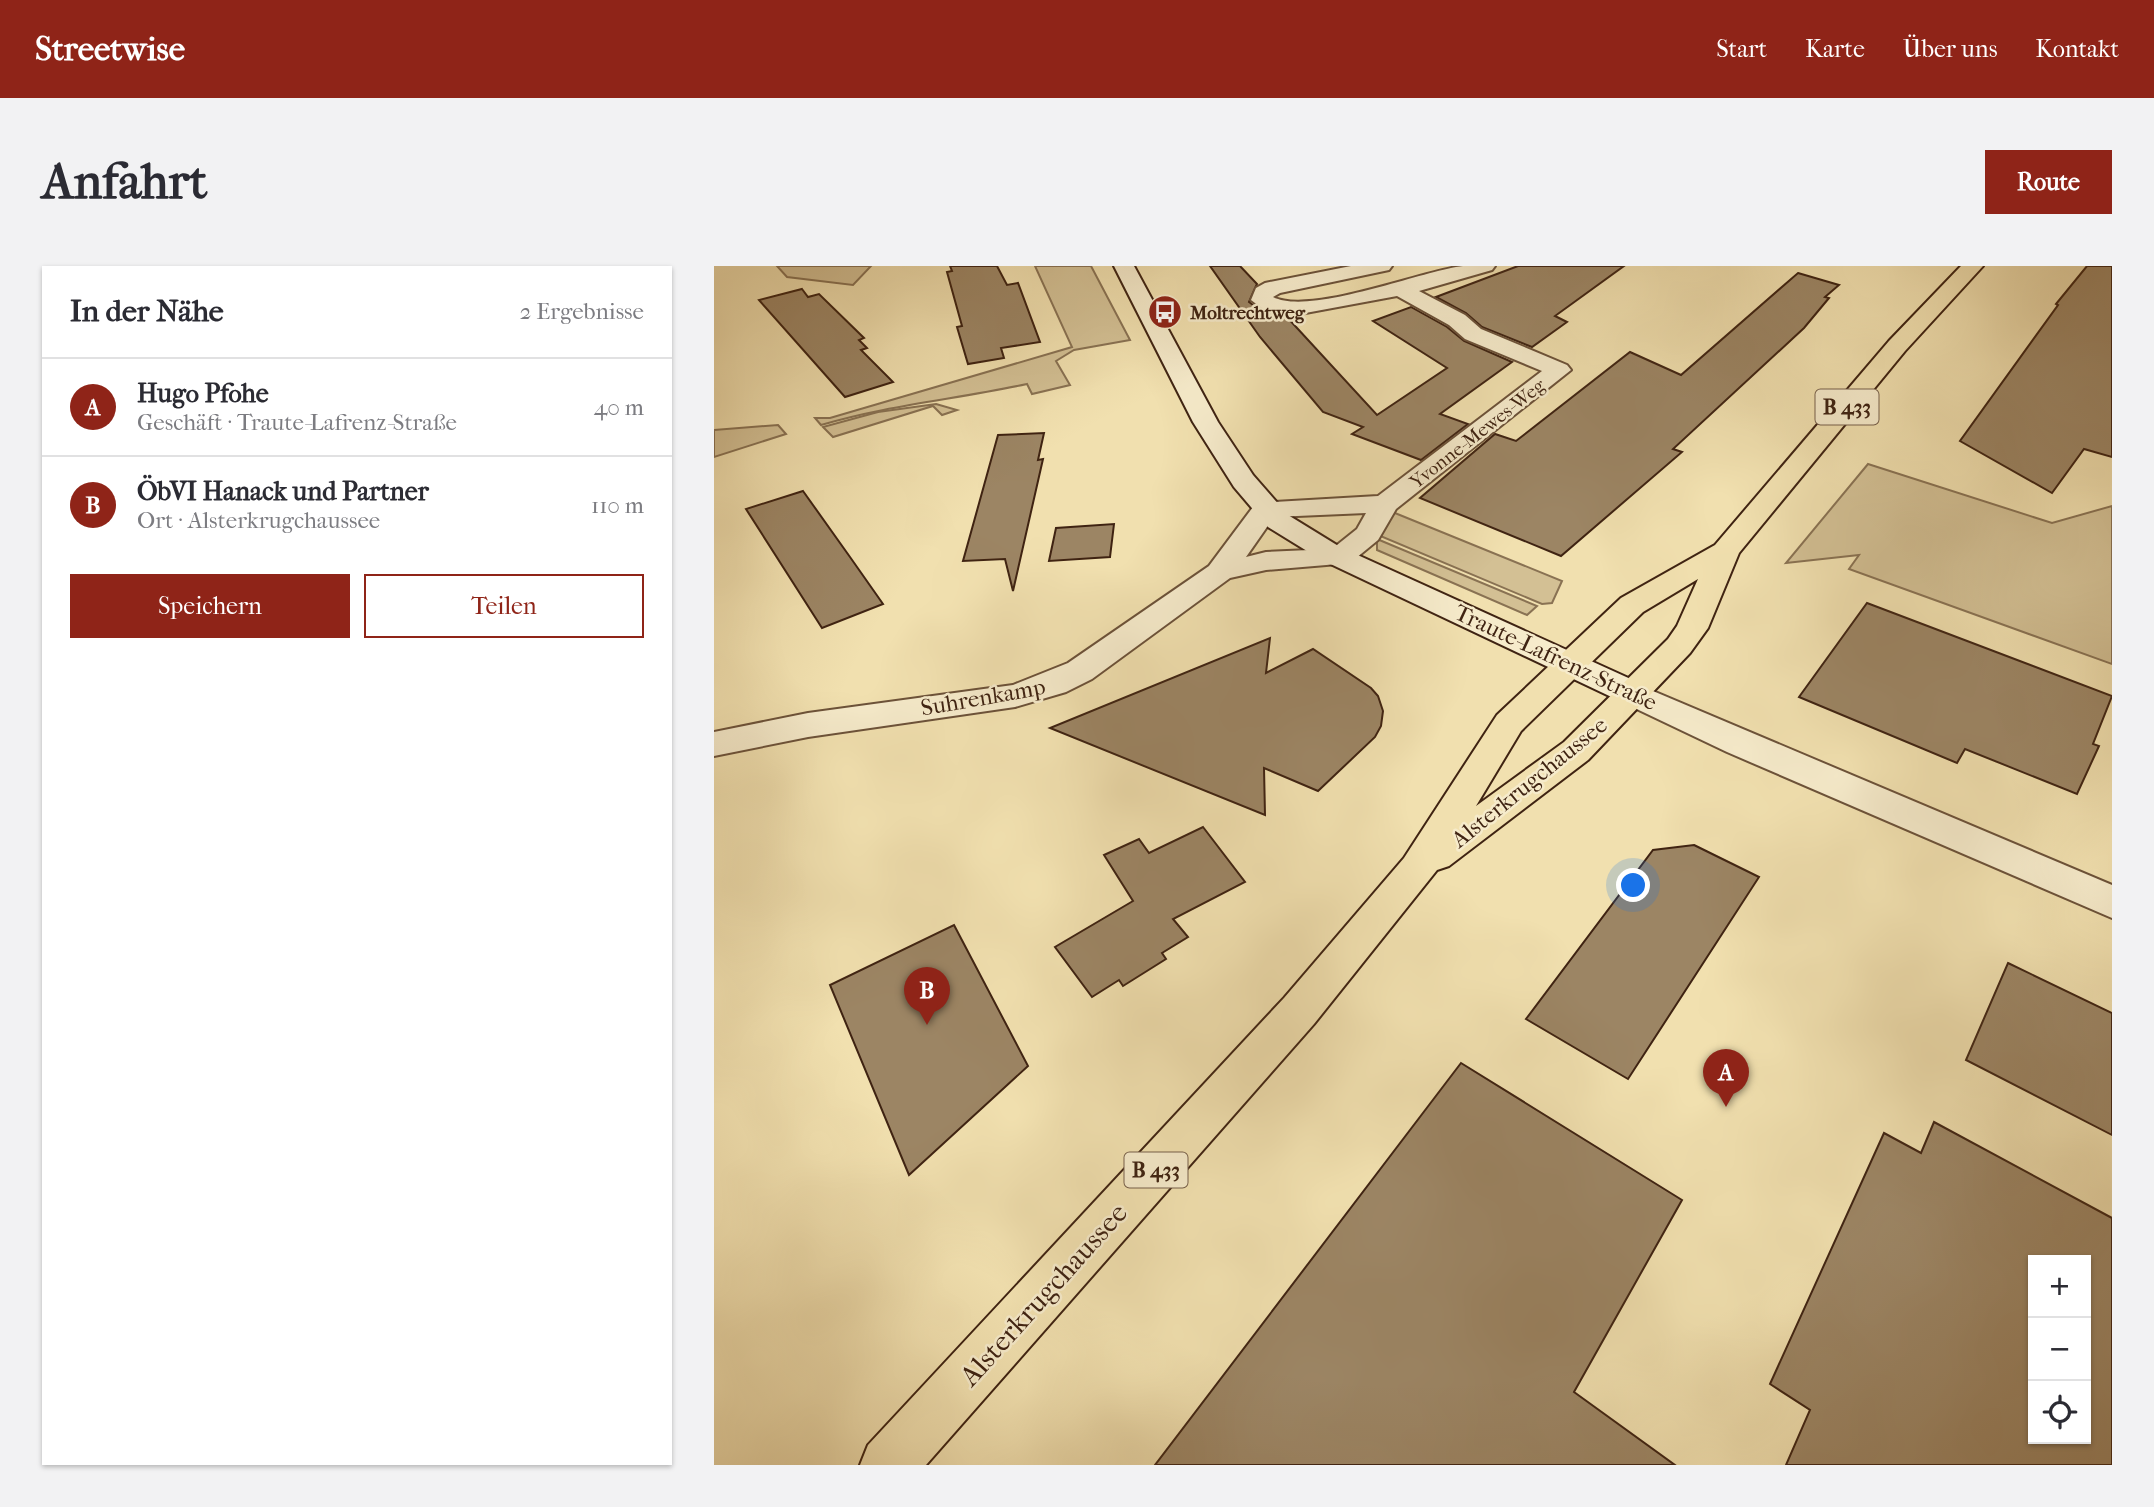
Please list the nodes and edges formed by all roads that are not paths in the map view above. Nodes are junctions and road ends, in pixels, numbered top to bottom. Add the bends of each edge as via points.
1 (1124, 266) edge
2 (1382, 266) edge
3 (1973, 266) edge
4 (1470, 268) edge
5 (1399, 289) junction
6 (1385, 504) junction
7 (1266, 509) junction
8 (1725, 551) junction
9 (1340, 556) junction
10 (1220, 572) junction
11 (1569, 663) junction
12 (1634, 694) junction
13 (714, 744) edge
14 (1418, 869) junction
15 (2112, 902) edge
16 (888, 1465) edge

1 - 7 street, Traute-Lafrenz-Straße via 1203,416
2 - 5 street via 1273,288 1262,300 1274,309 1299,308
3 - 8 main road, Alsterkrugchaussee / B 433 via 1897,346
4 - 5 street
5 - 6 street, Yvonne-Mewes-Weg via 1457,320 1473,334 1559,370
6 - 7 street, Yvonne-Mewes-Weg
6 - 9 street, Yvonne-Mewes-Weg via 1368,534
7 - 9 street, Traute-Lafrenz-Straße via 1280,523
7 - 10 street, Suhrenkamp
8 - 11 main road, Alsterkrugchaussee / B 433 via 1632,605
8 - 12 main road, Alsterkrugchaussee / B 433 via 1692,628
9 - 10 street, Suhrenkamp via 1266,561
9 - 11 street, Traute-Lafrenz-Straße
10 - 13 street, Suhrenkamp via 1080,671 1054,684 1015,696 808,724
11 - 12 street, Traute-Lafrenz-Straße
11 - 14 main road, Alsterkrugchaussee / B 433 via 1509,723
12 - 14 main road, Alsterkrugchaussee / B 433 via 1576,751
12 - 15 street, Traute-Lafrenz-Straße
14 - 16 main road, Alsterkrugchaussee / B 433 via 1299,1011

